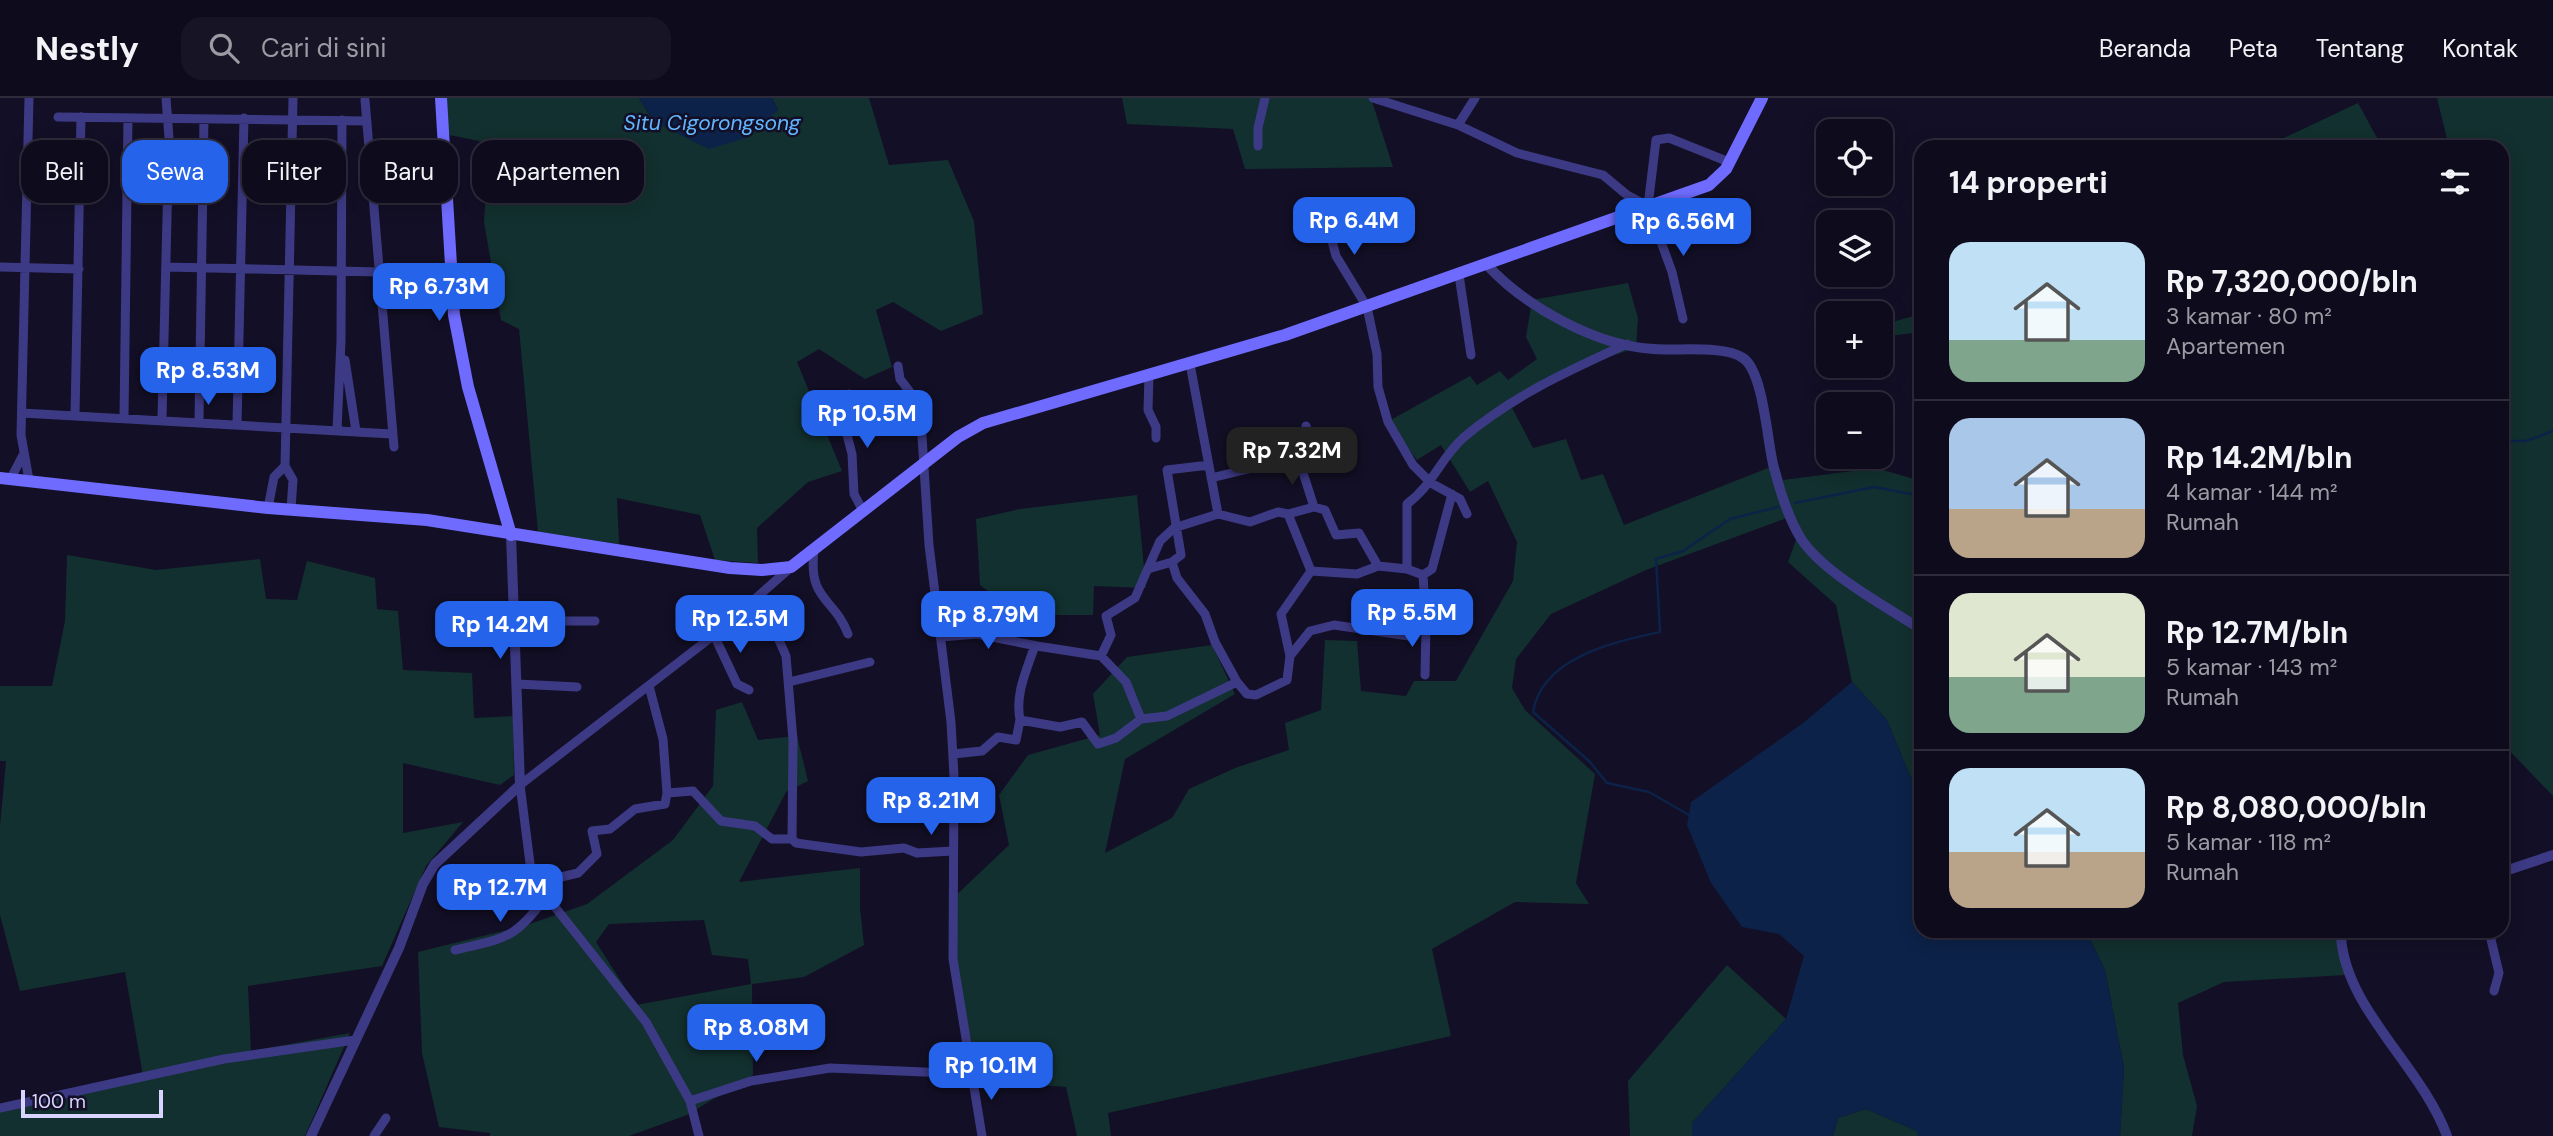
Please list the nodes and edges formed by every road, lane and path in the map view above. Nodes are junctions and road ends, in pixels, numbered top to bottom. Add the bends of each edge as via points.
1 (29, 98) edge
2 (166, 98) edge
3 (293, 98) edge
4 (441, 98) edge
5 (1265, 98) edge
6 (1373, 98) edge
7 (1475, 98) edge
8 (1762, 98) edge
9 (365, 100) dead end
10 (58, 117) dead end
11 (81, 117) junction
12 (128, 118) junction
13 (167, 118) junction
14 (244, 118) junction
15 (292, 119) junction
16 (204, 120) junction
17 (342, 120) junction
18 (367, 121) junction
19 (1458, 125) junction
20 (1258, 146) dead end
21 (1729, 162) junction
22 (1648, 206) junction
23 (1325, 215) dead end
24 (1488, 265) junction
25 (0, 267) edge
26 (26, 267) junction
27 (166, 267) junction
28 (202, 268) junction
29 (79, 269) junction
30 (240, 269) junction
31 (289, 270) junction
32 (340, 272) junction
33 (379, 272) junction
34 (1459, 275) junction
35 (1367, 307) junction
36 (1683, 319) dead end
37 (341, 341) junction
38 (1627, 344) junction
39 (1471, 355) dead end
40 (1190, 364) junction
41 (898, 366) dead end
42 (1149, 375) junction
43 (849, 394) dead end
44 (22, 413) junction
45 (75, 415) junction
46 (124, 417) junction
47 (162, 418) junction
48 (199, 421) junction
49 (237, 424) junction
50 (1306, 426) dead end
51 (286, 427) junction
52 (337, 430) junction
53 (356, 431) junction
54 (392, 434) junction
55 (1156, 438) dead end
56 (394, 447) dead end
57 (23, 455) junction
58 (1298, 457) junction
59 (925, 463) junction
60 (1209, 465) junction
61 (285, 466) junction
62 (5, 478) edge
63 (1211, 478) junction
64 (29, 480) junction
65 (1431, 483) junction
66 (1452, 494) junction
67 (1314, 507) junction
68 (268, 508) junction
69 (291, 509) junction
70 (863, 511) junction
71 (1288, 513) junction
72 (1218, 514) junction
73 (1467, 514) dead end
74 (1174, 528) junction
75 (512, 535) junction
76 (814, 551) junction
77 (1172, 562) junction
78 (1378, 566) junction
79 (791, 567) junction
80 (1147, 569) junction
81 (1406, 569) junction
82 (1311, 571) junction
83 (1423, 575) junction
84 (752, 603) junction
85 (516, 621) junction
86 (595, 621) dead end
87 (1426, 624) junction
88 (1914, 625) edge
89 (848, 634) dead end
90 (714, 635) junction
91 (941, 637) junction
92 (1037, 646) junction
93 (1101, 656) junction
94 (1290, 656) junction
95 (870, 662) dead end
96 (1425, 675) dead end
97 (789, 682) junction
98 (1237, 682) junction
99 (517, 684) junction
100 (649, 686) junction
101 (577, 687) dead end
102 (749, 690) dead end
103 (1141, 719) junction
104 (1020, 720) junction
105 (953, 754) junction
106 (520, 785) junction
107 (667, 793) junction
108 (792, 839) junction
109 (953, 851) junction
110 (2553, 855) edge
111 (2509, 870) edge
112 (536, 884) junction
113 (545, 898) junction
114 (2342, 938) edge
115 (2491, 938) edge
116 (455, 950) dead end
117 (2494, 991) dead end
118 (355, 1040) junction
119 (970, 1074) junction
120 (690, 1101) junction
121 (0, 1108) edge
122 (386, 1118) dead end
123 (310, 1136) edge
124 (374, 1136) edge
125 (699, 1136) edge
126 (982, 1136) edge
127 (2447, 1136) edge

1 - 26 street
2 - 13 street
3 - 15 street
4 - 75 main road via 454,315 468,387
5 - 20 street
6 - 19 street
7 - 19 street
8 - 21 main road
9 - 18 street
10 - 11 street
11 - 12 street
11 - 29 street
12 - 13 street
12 - 46 street
13 - 16 street
13 - 27 street
14 - 15 street
14 - 16 street
14 - 30 street
15 - 17 street
15 - 31 street
16 - 28 street
17 - 18 street
17 - 32 street
18 - 33 street
19 - 22 street via 1517,153 1603,175
21 - 22 main road via 1709,185
21 - 22 street via 1669,138 1656,140
22 - 24 main road
22 - 36 street
23 - 35 street via 1336,256
24 - 34 main road
24 - 38 street via 1554,317
25 - 26 street
26 - 29 street
26 - 44 street
27 - 28 street
27 - 47 street
28 - 30 street
28 - 48 street
29 - 45 street
30 - 31 street
30 - 49 street
31 - 32 street
31 - 51 street
32 - 33 street
32 - 37 street
33 - 54 street
34 - 35 main road
34 - 39 street
35 - 40 main road
35 - 65 street via 1384,412 1413,465
37 - 52 street
37 - 53 street
38 - 65 street via 1502,407 1448,453
38 - 88 street via 1731,352 1745,358 1756,378 1774,468 1802,540 1818,560
40 - 42 main road
40 - 60 street
41 - 59 street via 900,379 920,405
42 - 55 street via 1148,410
42 - 59 main road via 983,423
43 - 70 street via 844,423 852,454 854,494
44 - 45 street
44 - 57 street
45 - 46 street
46 - 47 street
47 - 48 street
48 - 49 street
49 - 51 street
50 - 58 street via 1312,451
51 - 52 street
51 - 61 street
52 - 53 street
53 - 54 street
54 - 56 street
57 - 62 street
57 - 64 street
58 - 63 street
58 - 67 street
59 - 70 main road
59 - 91 street via 929,545
60 - 63 street
60 - 74 street via 1167,470
61 - 68 street via 274,477
61 - 69 street via 293,480
62 - 64 main road
63 - 72 street
64 - 68 main road
65 - 66 street
65 - 81 street via 1407,504
66 - 73 street via 1464,504
66 - 83 street via 1432,569
67 - 71 street
67 - 78 street via 1325,510 1335,535 1359,533
68 - 69 main road
69 - 75 main road via 427,520
70 - 76 main road
71 - 72 street via 1250,522
71 - 82 street
72 - 74 street
74 - 77 street via 1181,555
74 - 80 street via 1160,541
75 - 79 main road via 730,568
75 - 85 street
76 - 79 main road
76 - 89 street via 811,573 825,603 843,620
77 - 80 street
77 - 98 street via 1177,578 1205,614
78 - 81 street
78 - 82 street via 1357,574
79 - 84 street
80 - 93 street via 1135,598 1106,616 1111,635
81 - 83 street
82 - 94 street via 1281,614
83 - 87 street
84 - 90 street
84 - 97 street via 778,638
85 - 86 street
85 - 99 street
87 - 94 street via 1413,628 1409,636 1334,625 1310,631
87 - 96 street
90 - 100 street
90 - 102 street via 737,684
91 - 92 street via 977,634
91 - 105 street
92 - 93 street
92 - 104 street via 1020,691
93 - 103 street via 1126,682
94 - 98 street via 1287,680 1256,695 1247,694
95 - 97 street
97 - 108 street
98 - 103 street via 1167,716
99 - 101 street
99 - 106 street
100 - 106 street
100 - 107 street via 663,739
103 - 104 street via 1116,738 1098,744 1082,722 1060,727
104 - 105 street via 1016,740 998,737 982,751
105 - 109 street
106 - 112 street
106 - 118 street via 435,864
107 - 108 street via 693,791 721,821 755,826 772,839
107 - 112 street via 665,804 635,809 610,829 593,831 597,854 578,873
108 - 109 street via 843,851
109 - 119 street via 953,959
110 - 111 street
112 - 113 street
113 - 116 street via 533,916 506,938
113 - 120 street via 646,1022
114 - 127 street via 2342,958 2352,984 2420,1081
115 - 117 street via 2499,973
118 - 121 street via 224,1059
118 - 123 street
119 - 120 street via 831,1068 763,1078
119 - 126 street
120 - 125 street
122 - 124 street

